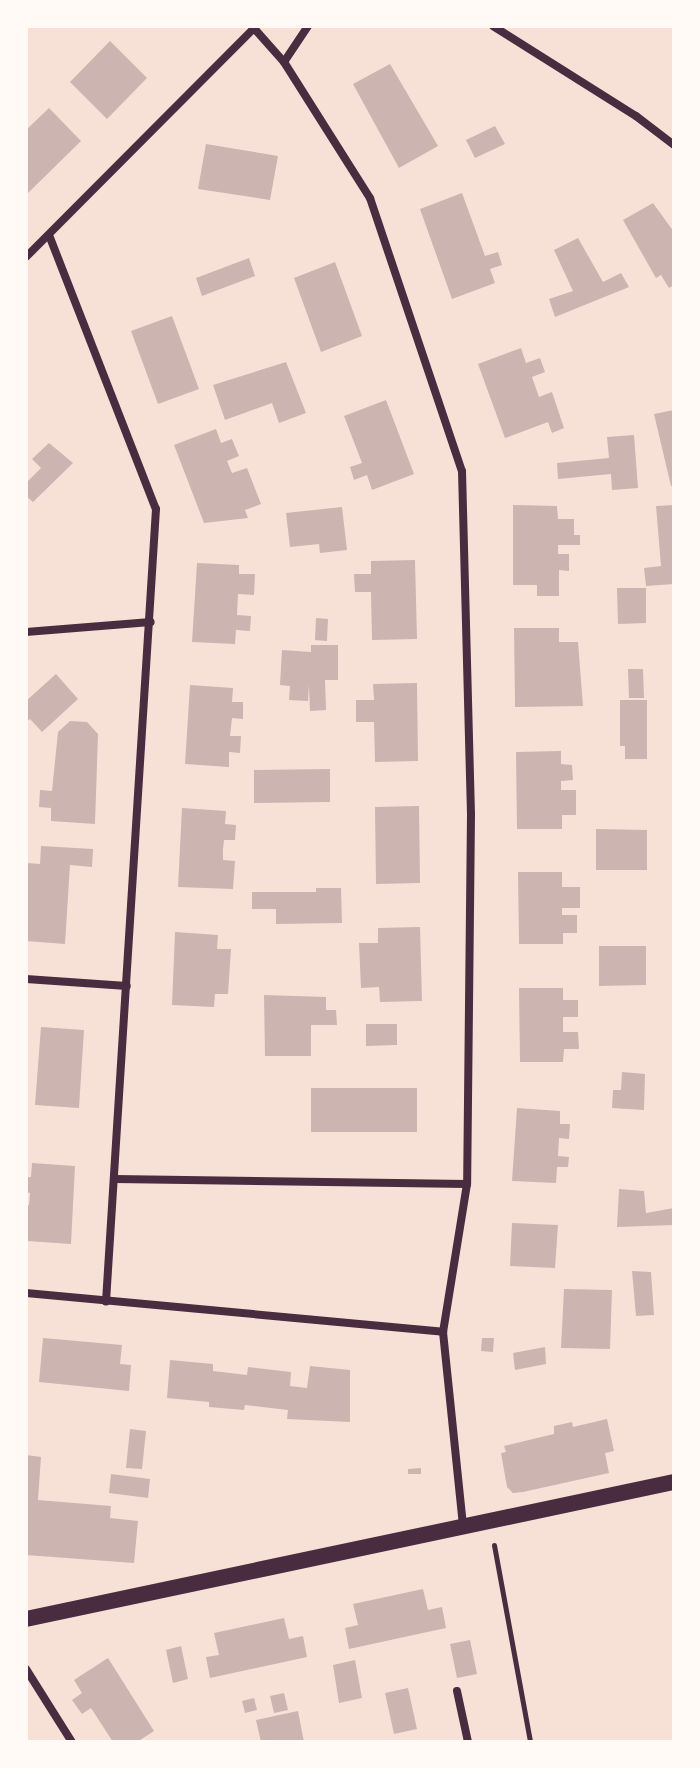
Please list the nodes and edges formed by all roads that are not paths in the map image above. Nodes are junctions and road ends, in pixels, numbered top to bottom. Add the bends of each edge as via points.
1 (308, 26) edge
2 (493, 26) edge
3 (253, 27) edge
4 (284, 62) junction
5 (674, 145) edge
6 (49, 235) junction
7 (26, 257) edge
8 (151, 622) junction
9 (26, 632) edge
10 (26, 979) edge
11 (127, 986) junction
12 (115, 1179) junction
13 (467, 1184) junction
14 (26, 1293) edge
15 (106, 1301) junction
16 (443, 1332) junction
17 (674, 1482) edge
18 (463, 1525) junction
19 (26, 1619) edge
20 (26, 1669) edge
21 (457, 1691) dead end
22 (72, 1742) edge
23 (468, 1742) edge

1 - 4 street
2 - 5 street
3 - 4 street
3 - 6 street
4 - 13 street via 370,198 462,471 471,814
6 - 7 street
6 - 8 street via 156,509
8 - 9 street
8 - 11 street
10 - 11 street
11 - 12 street
12 - 13 street
12 - 15 street
13 - 16 street
14 - 15 street
15 - 16 street
16 - 18 street
17 - 18 main road
18 - 19 main road
20 - 22 street
21 - 23 street

